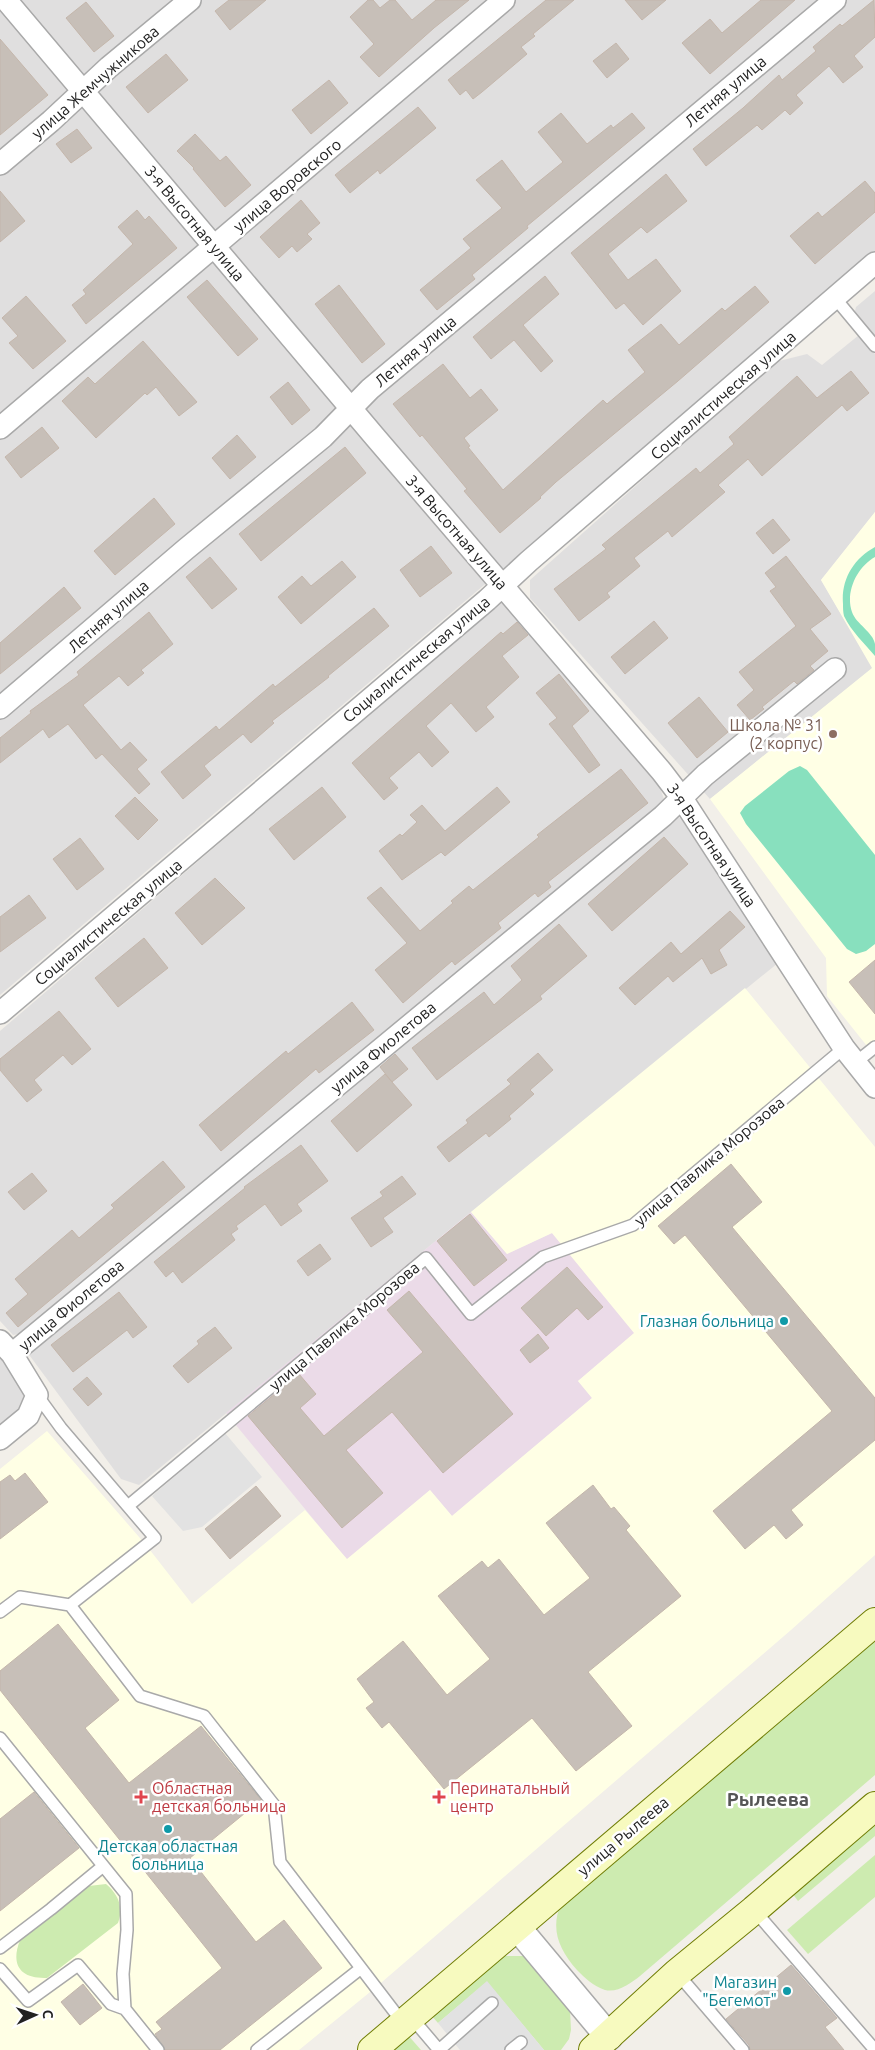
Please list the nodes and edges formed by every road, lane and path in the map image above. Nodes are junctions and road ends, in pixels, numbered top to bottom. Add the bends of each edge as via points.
1 (6, 0) edge
2 (190, 0) edge
3 (504, 0) edge
4 (835, 0) edge
5 (83, 91) junction
6 (0, 164) edge
7 (216, 246) junction
8 (875, 263) edge
9 (835, 298) junction
10 (875, 346) edge
11 (351, 408) junction
12 (0, 428) edge
13 (503, 585) junction
14 (835, 669) dead end
15 (0, 708) edge
16 (681, 796) junction
17 (0, 1013) edge
18 (875, 1047) edge
19 (850, 1056) junction
20 (875, 1088) edge
21 (6, 1348) edge
22 (37, 1395) junction
23 (0, 1439) edge
24 (128, 1506) junction
25 (70, 1605) junction
26 (0, 1612) edge
27 (875, 1622) edge
28 (0, 1738) edge
29 (875, 1806) edge
30 (102, 1866) junction
31 (754, 1910) junction
32 (517, 1927) junction
33 (0, 1948) edge
34 (0, 1969) edge
35 (360, 1969) junction
36 (677, 1972) junction
37 (492, 2003) dead end
38 (125, 2009) junction
39 (407, 2020) junction
40 (521, 2042) dead end
41 (601, 2043) edge
42 (158, 2050) edge
43 (257, 2050) edge
44 (372, 2050) edge
45 (439, 2050) edge
46 (511, 2050) edge
47 (743, 2050) edge
48 (875, 2050) edge

1 - 5 street, 3-я Высотная улица
2 - 5 street, улица Жемчужникова
3 - 7 street, улица Воровского
4 - 11 street, Летняя улица
5 - 6 street, улица Жемчужникова
5 - 7 street, 3-я Высотная улица
7 - 11 street, 3-я Высотная улица
7 - 12 street, улица Воровского
8 - 9 street, Социалистическая улица
9 - 10 lane
9 - 13 street, Социалистическая улица
11 - 13 street, 3-я Высотная улица
11 - 15 street, Летняя улица via 323,437
13 - 16 street, 3-я Высотная улица
13 - 17 street, Социалистическая улица
14 - 16 street, улица Фиолетова
16 - 19 street, 3-я Высотная улица
16 - 21 street, улица Фиолетова via 647,829
18 - 19 lane
19 - 20 street, 3-я Высотная улица
19 - 24 lane, улица Павлика Морозова via 633,1225 543,1257 471,1314 426,1258
21 - 22 street, улица Фиолетова
22 - 23 street via 28,1416
22 - 24 lane
24 - 25 lane via 155,1538
25 - 26 lane via 20,1597
25 - 35 lane via 140,1696 204,1716 274,1805 280,1862
27 - 32 main road, улица Рылеева
28 - 30 lane
29 - 31 main road
30 - 33 lane
30 - 38 lane via 126,1894 127,1930 122,1974
31 - 36 main road
31 - 48 lane
32 - 39 main road, улица Рылеева
32 - 41 street
34 - 38 lane via 28,2002 78,1964 111,2004
35 - 39 lane
35 - 43 lane
36 - 41 main road
36 - 47 lane
37 - 45 lane
38 - 42 lane
39 - 44 main road, улица Рылеева
39 - 45 lane
40 - 46 lane

